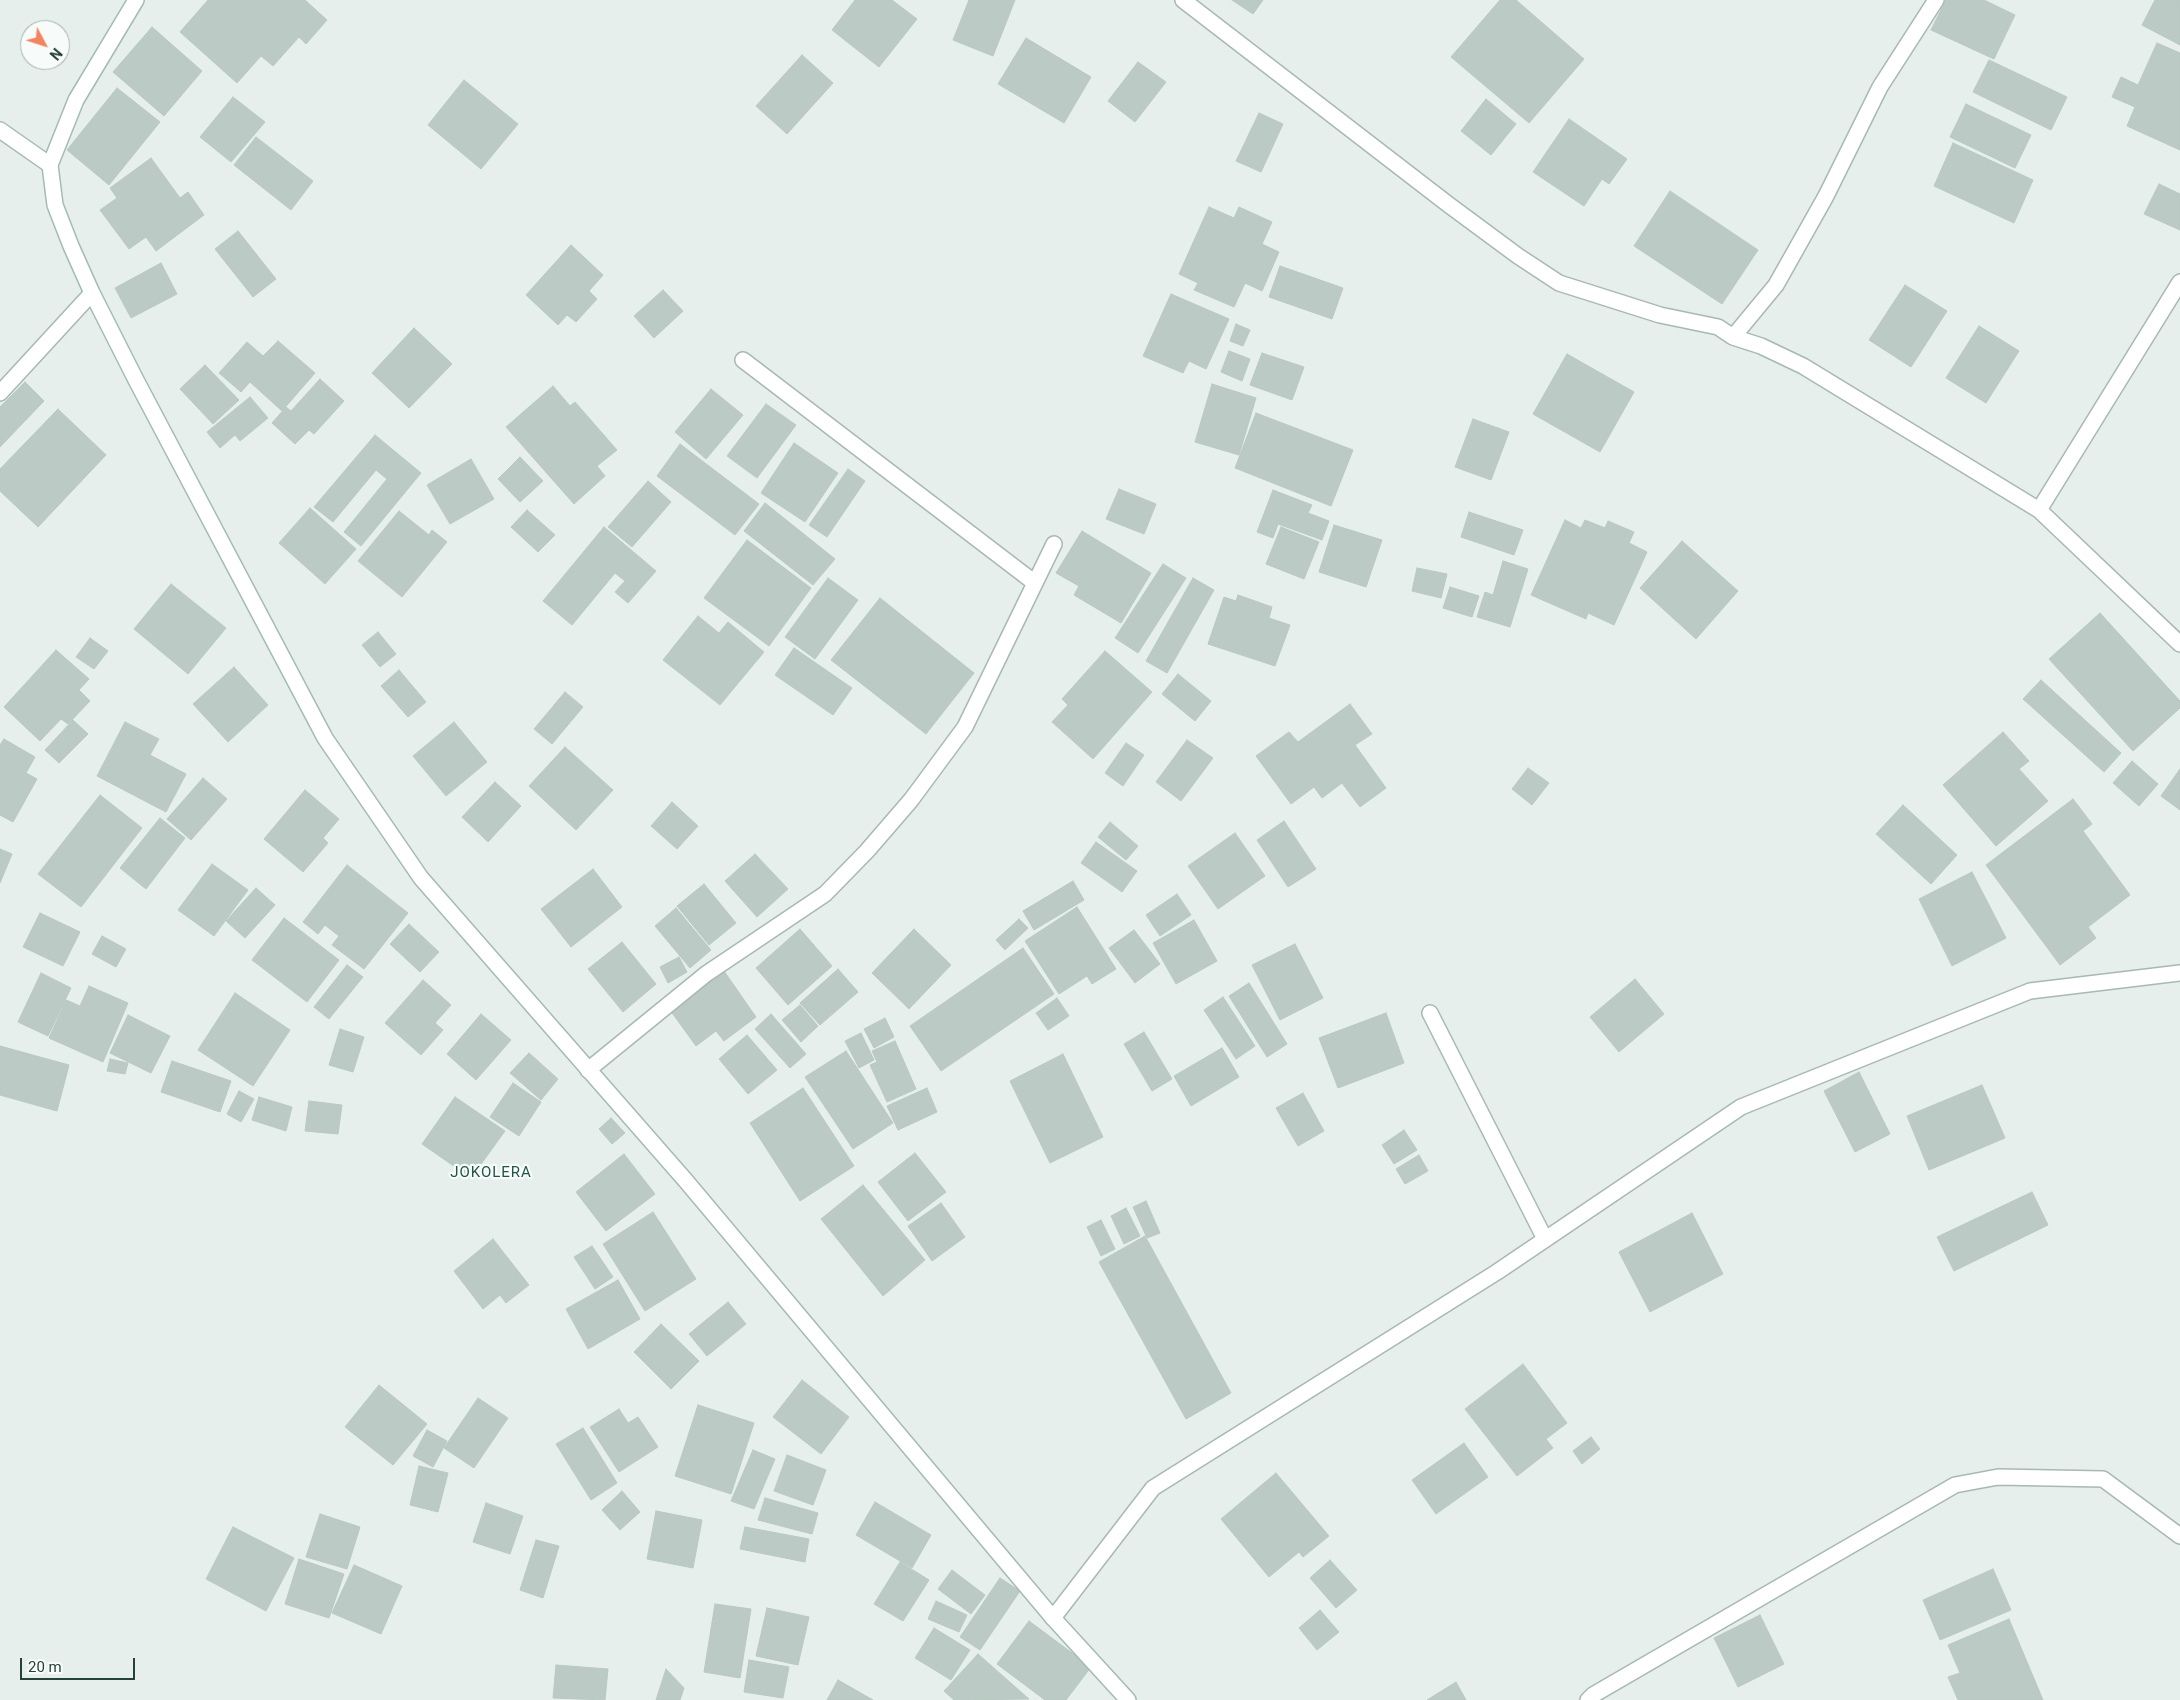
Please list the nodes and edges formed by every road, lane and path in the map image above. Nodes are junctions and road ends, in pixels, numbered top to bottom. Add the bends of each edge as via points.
1 (136, 0) edge
2 (1183, 0) edge
3 (1936, 0) edge
4 (0, 130) edge
5 (50, 165) junction
6 (2180, 282) edge
7 (92, 293) junction
8 (1733, 336) junction
9 (743, 360) dead end
10 (0, 393) edge
11 (2039, 510) junction
12 (1054, 544) dead end
13 (1035, 583) junction
14 (2180, 644) edge
15 (2180, 973) edge
16 (1430, 1013) dead end
17 (588, 1070) junction
18 (1546, 1239) junction
19 (2180, 1536) edge
20 (1053, 1618) junction
21 (1128, 1700) edge
22 (1588, 1700) edge

1 - 5 street via 76,100
2 - 8 street via 1448,205 1559,284 1660,315 1718,327
3 - 8 street via 1880,87 1826,196 1776,285
4 - 5 street
5 - 7 street via 55,205
6 - 11 street
7 - 10 street
7 - 17 street via 325,738 420,878
8 - 11 street via 1803,366
9 - 13 street
11 - 14 street
12 - 13 street
13 - 17 street via 965,727 911,800 867,851 825,894 706,974
15 - 18 street via 2030,991 1741,1107
16 - 18 street
17 - 20 street via 686,1181
18 - 20 street via 1154,1488
19 - 22 street via 2103,1479 1998,1476 1955,1485
20 - 21 street

